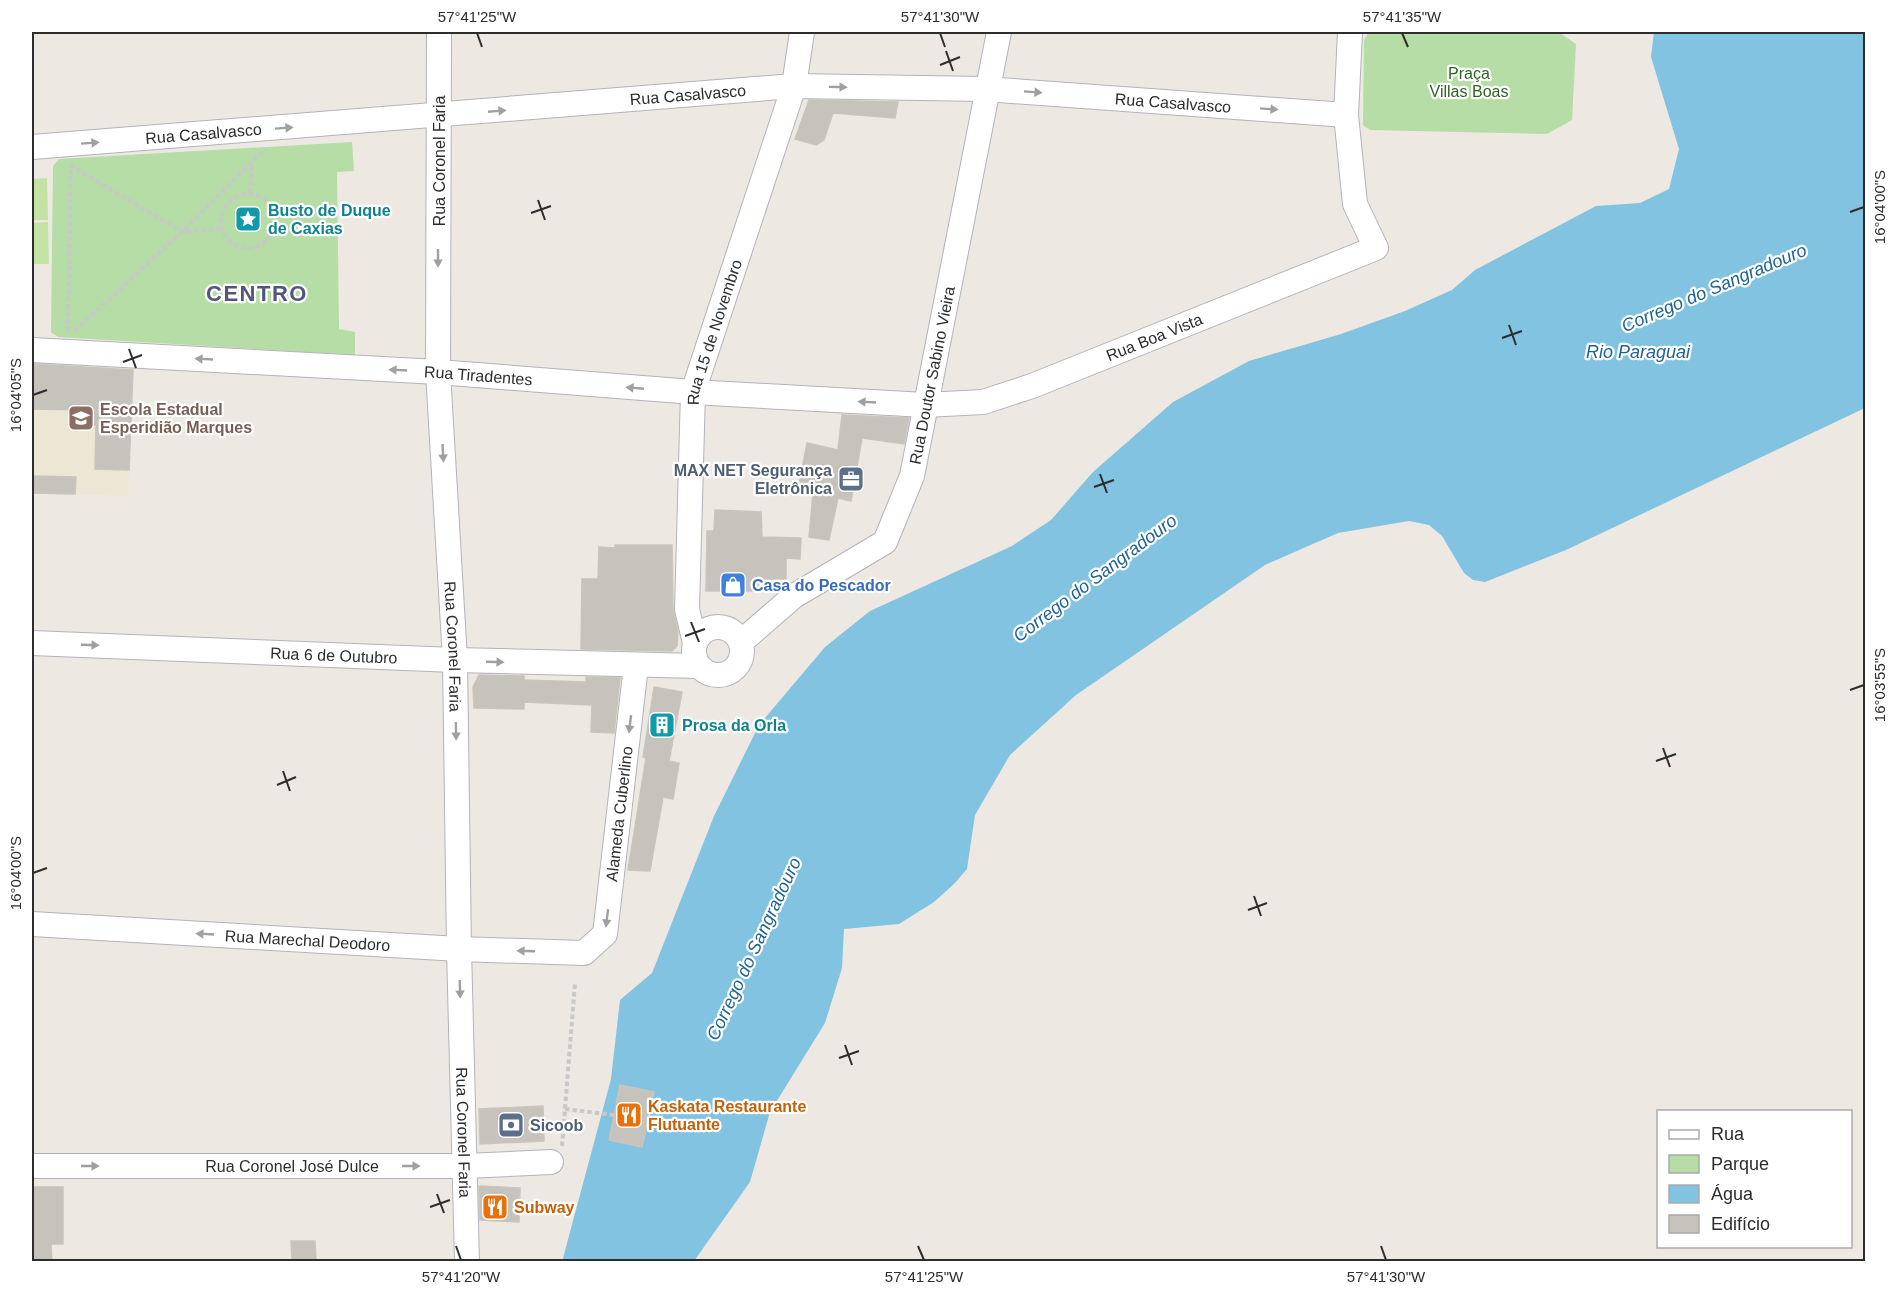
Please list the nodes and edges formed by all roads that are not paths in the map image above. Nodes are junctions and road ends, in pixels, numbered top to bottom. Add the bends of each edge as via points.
1 (439, 32) edge
2 (802, 32) edge
3 (999, 32) edge
4 (1350, 32) edge
5 (794, 86) junction
6 (985, 88) junction
7 (1346, 115) junction
8 (439, 116) junction
9 (32, 147) edge
10 (32, 350) edge
11 (438, 372) junction
12 (693, 392) junction
13 (925, 405) junction
14 (741, 642) junction
15 (32, 643) edge
16 (696, 655) junction
17 (456, 660) junction
18 (636, 666) junction
19 (32, 924) edge
20 (459, 949) junction
21 (584, 952) joint
22 (551, 1162) road end
23 (32, 1166) edge
24 (466, 1166) junction
25 (467, 1262) edge

1 - 8 street, Rua Coronel Faria
2 - 5 street, Rua 15 de Novembro
3 - 6 street, Rua Doutor Sabino Vieira
4 - 7 street
5 -> 6 street, Rua Casalvasco
8 -> 5 street, Rua Casalvasco
5 - 12 street, Rua 15 de Novembro
6 -> 7 street, Rua Casalvasco
6 - 13 street, Rua Doutor Sabino Vieira
7 - 13 street, Rua Boa Vista via 1355,204 1376,248 1032,386 982,402
9 -> 8 street, Rua Casalvasco
8 -> 11 street, Rua Coronel Faria
11 -> 10 street, Rua Tiradentes
12 -> 11 street, Rua Tiradentes
11 -> 17 street, Rua Coronel Faria
13 -> 12 street, Rua Tiradentes
12 - 16 street, Rua 15 de Novembro via 687,609
13 - 14 street, Rua Doutor Sabino Vieira via 912,476 885,542 794,596
14 - 16 street via 722,627 705,630
14 - 16 street via 741,659 732,671 718,676 703,671
15 -> 17 street, Rua 6 de Outubro
16 - 18 street, Rua 6 de Outubro
17 -> 18 street, Rua 6 de Outubro
17 -> 20 street, Rua Coronel Faria
18 -> 21 street, Alameda Cuberlino via 605,934
20 -> 19 street, Rua Marechal Deodoro
21 -> 20 street, Rua Marechal Deodoro
20 -> 24 street, Rua Coronel Faria
22 - 24 street, Rua Coronel José Dulce
23 -> 24 street, Rua Coronel José Dulce
24 - 25 street, Rua Coronel Faria

